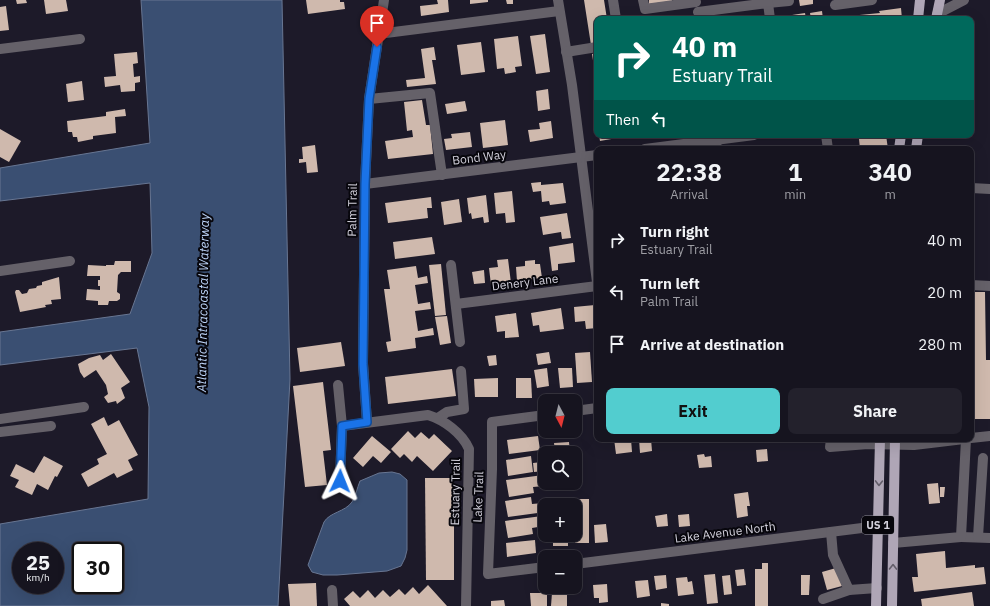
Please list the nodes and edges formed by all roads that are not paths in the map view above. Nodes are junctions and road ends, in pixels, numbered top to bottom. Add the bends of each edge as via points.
1 (384, 0) edge
2 (558, 0) edge
3 (613, 0) edge
4 (643, 0) edge
5 (872, 0) edge
6 (920, 0) edge
7 (940, 0) edge
8 (964, 0) edge
9 (789, 1) edge
10 (768, 2) edge
11 (835, 5) dead end
12 (697, 8) edge
13 (560, 11) junction
14 (616, 16) edge
15 (770, 16) edge
16 (918, 16) edge
17 (937, 16) edge
18 (939, 16) edge
19 (378, 34) junction
20 (80, 39) dead end
21 (594, 47) edge
22 (0, 49) edge
23 (566, 52) junction
24 (369, 99) junction
25 (735, 138) edge
26 (716, 141) edge
27 (671, 146) edge
28 (594, 155) edge
29 (581, 157) junction
30 (442, 175) junction
31 (365, 184) junction
32 (974, 188) edge
33 (990, 189) edge
34 (594, 259) edge
35 (70, 261) dead end
36 (451, 266) dead end
37 (0, 271) edge
38 (974, 285) edge
39 (594, 286) edge
40 (990, 286) edge
41 (456, 304) junction
42 (460, 342) dead end
43 (461, 372) dead end
44 (338, 385) dead end
45 (84, 407) dead end
46 (594, 408) edge
47 (582, 410) edge
48 (538, 416) edge
49 (438, 418) junction
50 (0, 419) edge
51 (367, 422) junction
52 (51, 426) dead end
53 (342, 426) junction
54 (0, 432) edge
55 (990, 436) edge
56 (974, 438) edge
57 (831, 442) edge
58 (880, 442) edge
59 (895, 442) edge
60 (927, 442) edge
61 (965, 442) edge
62 (983, 458) dead end
63 (340, 481) dead end
64 (878, 526) junction
65 (831, 532) junction
66 (961, 537) junction
67 (978, 538) junction
68 (990, 538) edge
69 (893, 543) junction
70 (582, 563) edge
71 (538, 568) edge
72 (877, 588) junction
73 (332, 590) dead end
74 (850, 590) junction
75 (823, 599) dead end
76 (333, 606) edge
77 (466, 606) edge
78 (876, 606) edge
79 (892, 606) edge

1 - 19 street, Palm Trail
2 - 13 street
3 - 14 street
4 - 12 street via 645,9
5 - 11 street
6 - 16 main road
7 - 17 main road
8 - 18 street
9 - 10 street
10 - 12 street
10 - 15 street
13 - 19 street
13 - 23 street
19 - 24 street, Palm Trail
20 - 22 street
21 - 23 street
23 - 29 street
24 - 30 street via 430,92
24 - 31 street, Palm Trail
25 - 26 street
26 - 27 street
28 - 29 street, Bond Way
29 - 30 street, Bond Way
29 - 34 street
30 - 31 street, Bond Way
31 - 51 street, Palm Trail via 363,364
32 - 33 street
35 - 37 street
36 - 41 street
38 - 40 street
39 - 41 street, Denery Lane
41 - 42 street
43 - 49 street via 464,409 447,412
44 - 53 street
45 - 50 street
46 - 47 street
48 - 71 street, Lake Trail via 492,422 488,574
49 - 51 street via 428,415
49 - 77 street, Estuary Trail via 466,442 469,449
51 - 53 street
52 - 54 street
53 - 63 street
55 - 56 street
57 - 58 street via 830,447
58 - 59 street
58 -> 64 main road, US 1
59 - 60 street via 914,445
59 - 69 main road, US 1
61 - 66 street
62 - 67 street
64 - 65 street, Lake Avenue North
64 - 72 main road, US 1
65 - 70 street, Lake Avenue North
65 - 74 street via 833,555
66 - 67 street
66 - 69 street
67 - 68 street
79 -> 69 main road, US 1
72 - 74 street
72 - 78 main road, US 1
73 - 76 street
74 - 75 street

